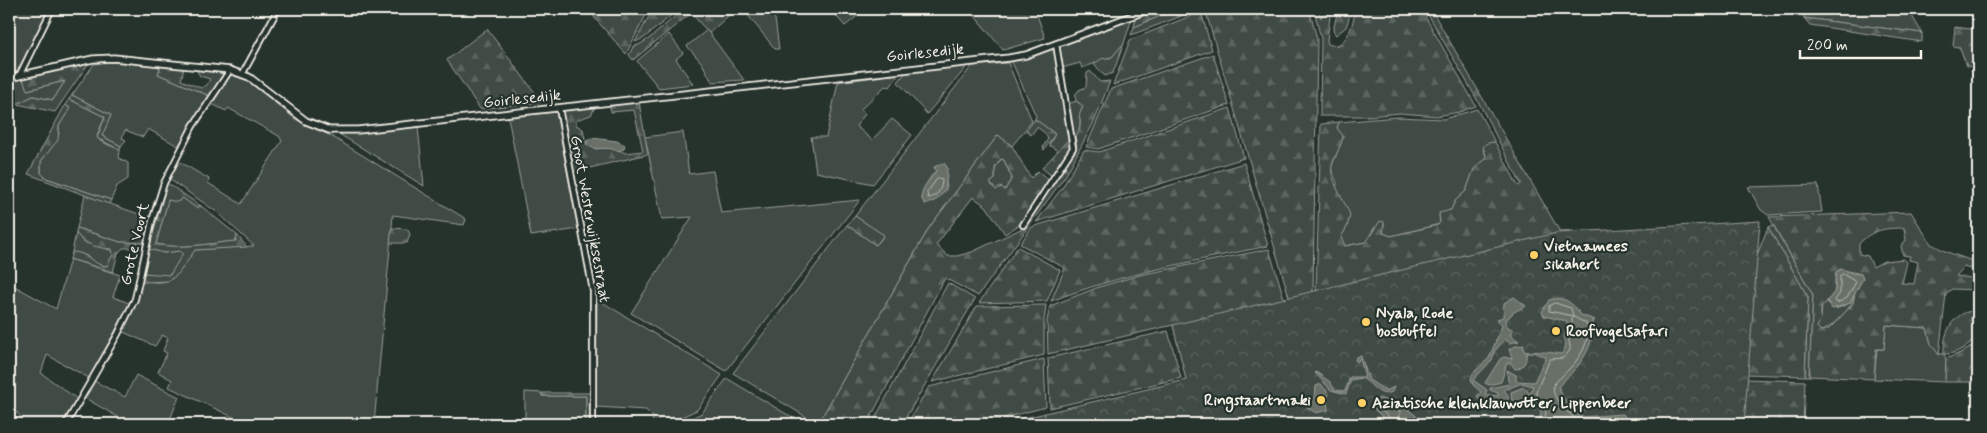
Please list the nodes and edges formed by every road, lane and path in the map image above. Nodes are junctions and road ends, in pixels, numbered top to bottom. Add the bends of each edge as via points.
1 (52, 9) edge
2 (278, 9) edge
3 (1150, 9) edge
4 (1056, 44) junction
5 (230, 70) junction
6 (242, 73) junction
7 (19, 76) junction
8 (9, 78) edge
9 (559, 108) junction
10 (1023, 225) dead end
11 (66, 424) edge
12 (593, 424) edge

1 - 7 street
2 - 6 street
3 - 4 street, Goirlesedijk
4 - 9 street, Goirlesedijk via 1009,58
4 - 10 street via 1073,148
5 - 6 street, Goirlesedijk
5 - 7 street, Goirlesedijk via 114,58 93,59
5 - 11 street, Grote Voort via 193,126 164,183 135,299
6 - 9 street, Goirlesedijk via 306,121 329,130 358,130
7 - 8 street, Goirlesedijk
9 - 12 street, Groot Westerwijksestraat via 593,291

